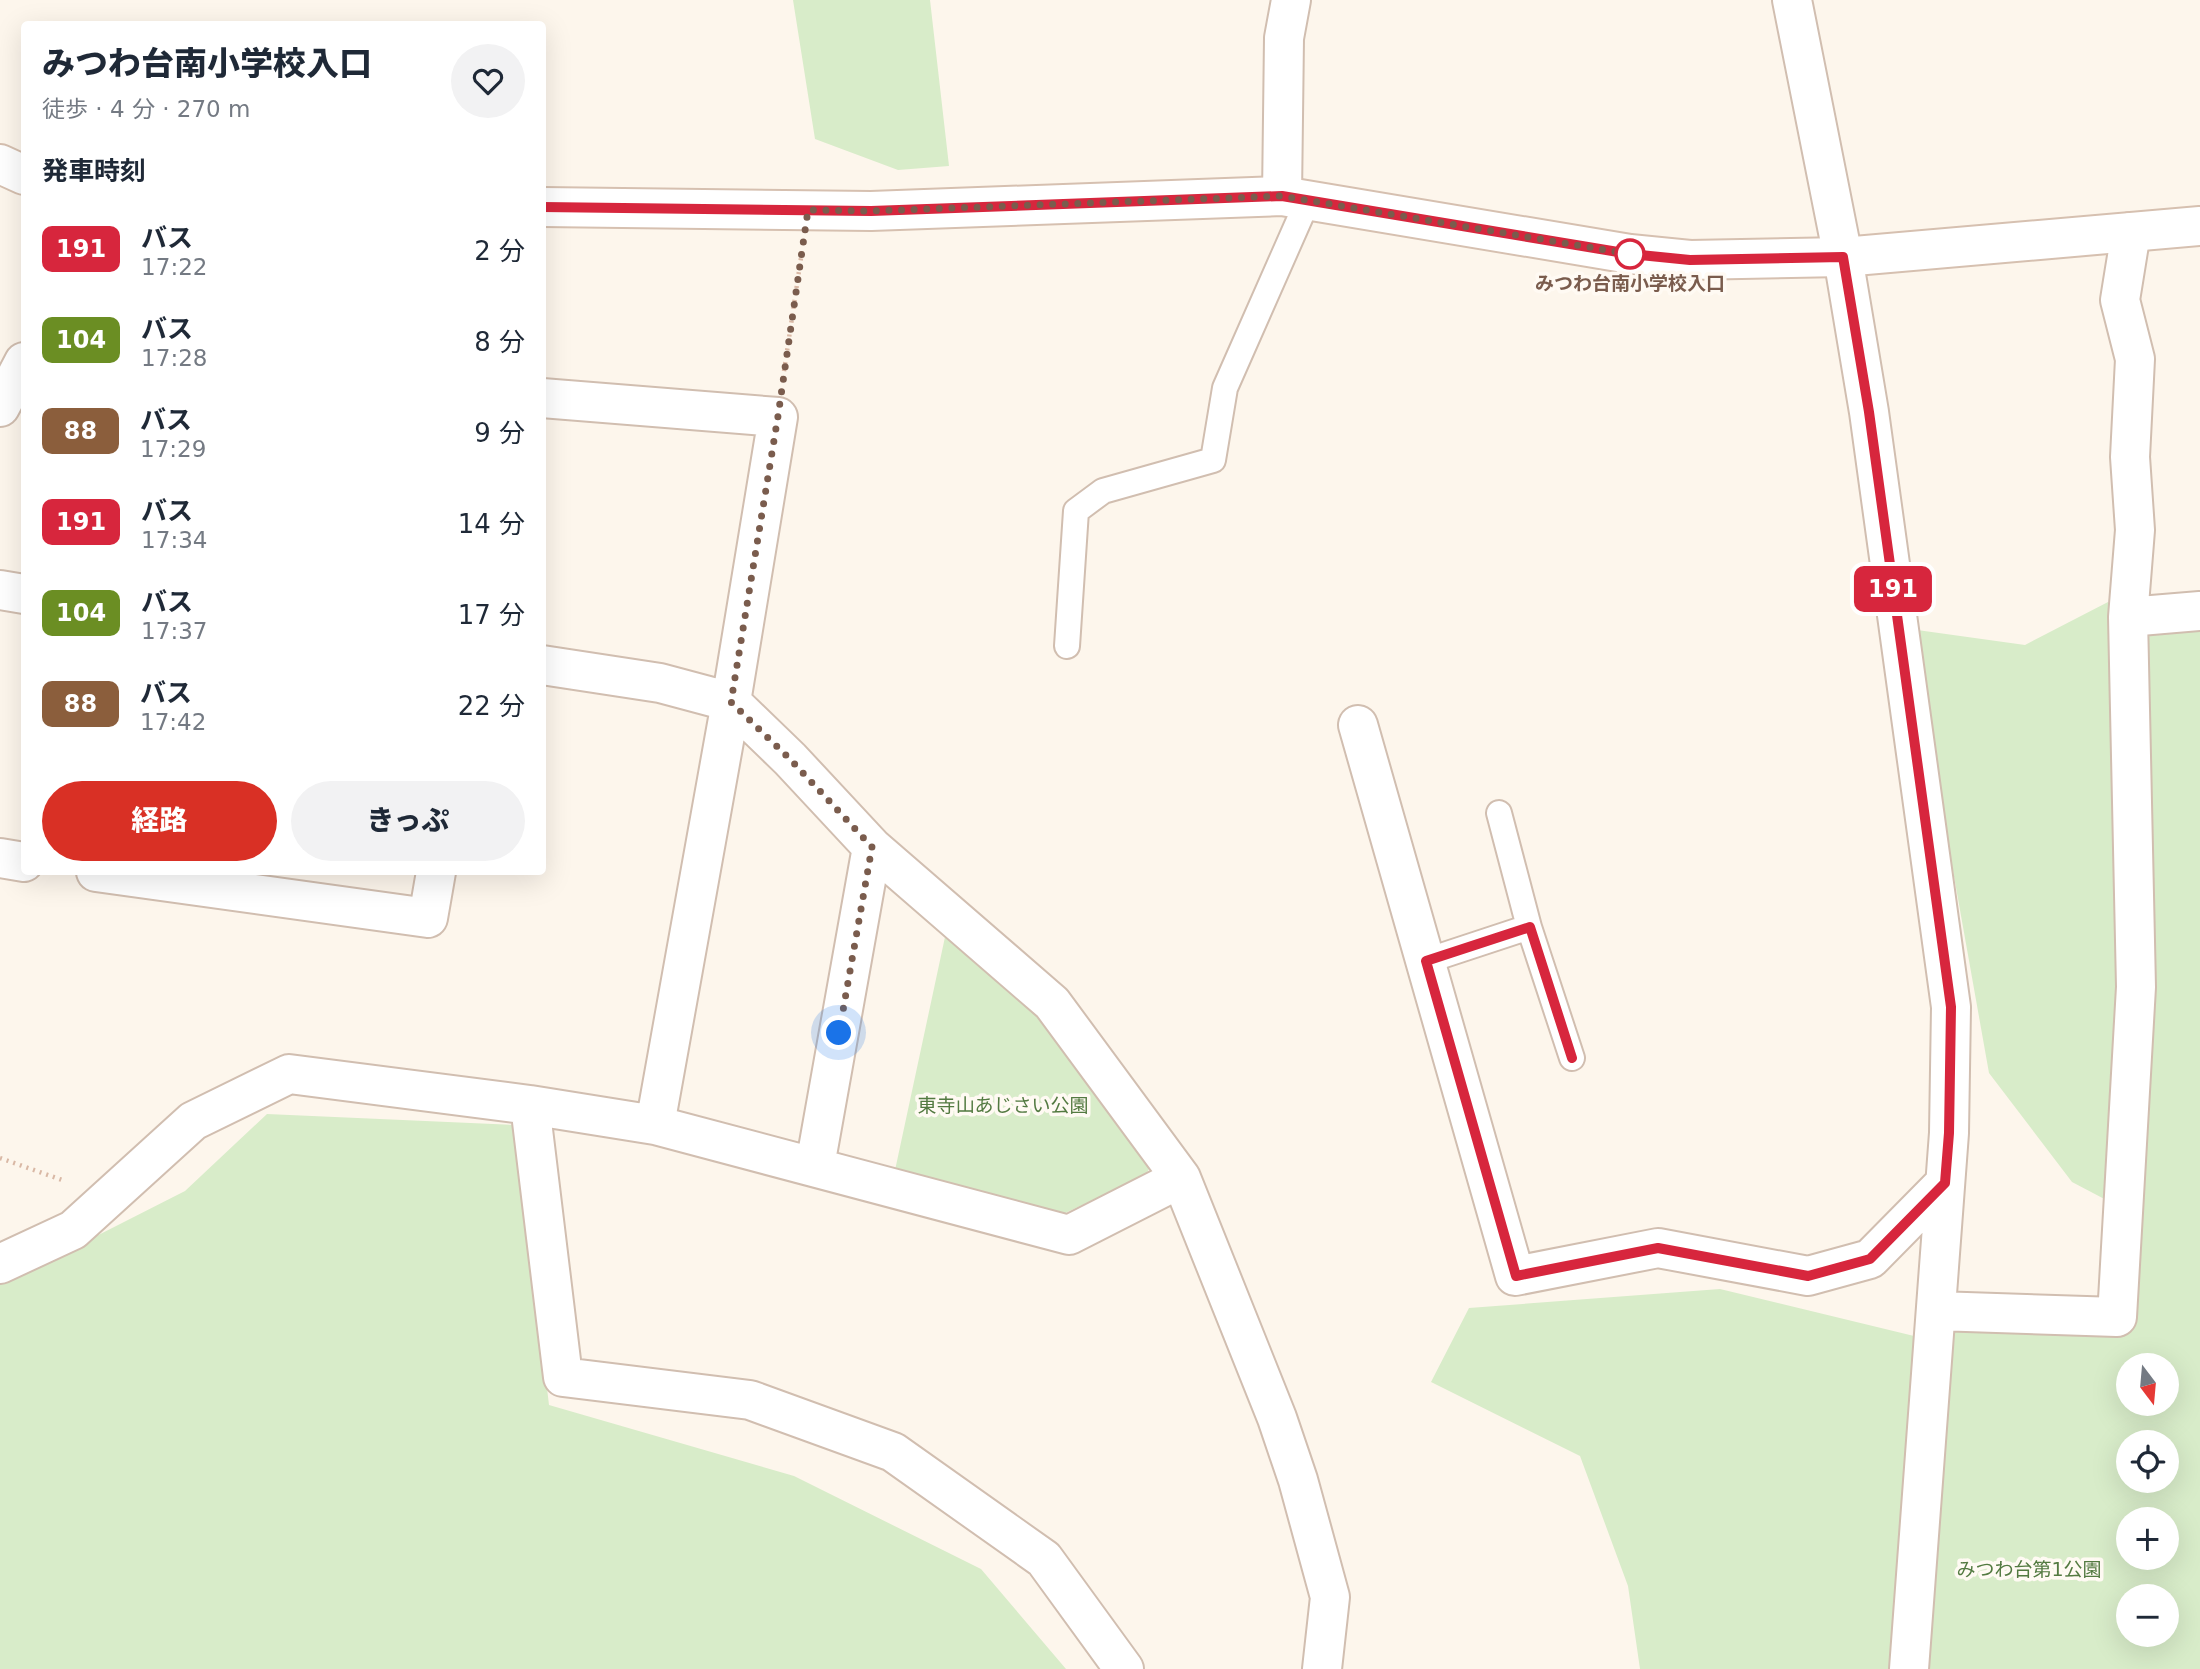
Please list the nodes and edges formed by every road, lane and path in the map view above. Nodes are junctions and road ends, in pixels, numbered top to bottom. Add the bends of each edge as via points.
1 (1291, 0) edge
2 (1792, 0) edge
3 (0, 164) edge
4 (21, 174) edge
5 (1295, 198) junction
6 (546, 207) edge
7 (808, 210) junction
8 (2200, 226) edge
9 (2132, 232) junction
10 (1843, 257) junction
11 (21, 368) edge
12 (546, 398) edge
13 (0, 407) edge
14 (778, 416) junction
15 (0, 590) edge
16 (21, 594) edge
17 (2200, 611) edge
18 (2128, 617) junction
19 (1067, 646) dead end
20 (546, 666) edge
21 (731, 702) junction
22 (1358, 725) dead end
23 (1499, 813) dead end
24 (872, 847) junction
25 (0, 858) edge
26 (21, 862) edge
27 (118, 875) edge
28 (435, 875) edge
29 (1530, 927) junction
30 (1426, 961) junction
31 (1572, 1058) dead end
32 (530, 1105) junction
33 (656, 1125) junction
34 (0, 1158) edge
35 (815, 1166) junction
36 (1181, 1178) junction
37 (1945, 1183) junction
38 (110, 1196) junction
39 (0, 1264) edge
40 (1936, 1311) junction
41 (1124, 1669) edge
42 (1322, 1669) edge
43 (1909, 1669) edge

1 - 5 street via 1284,38
2 - 10 street
3 - 4 street
5 - 7 street
5 - 10 street via 1630,254 1690,260
5 - 19 lane via 1225,388 1213,460 1103,491 1076,511
6 - 7 street
7 - 14 path
8 - 9 street
9 - 10 street
9 - 18 street via 2120,300 2135,359 2130,457 2135,530
10 - 37 street via 1869,412 1951,1007
11 - 13 street
12 - 14 street
14 - 21 street
15 - 16 street
17 - 18 street
18 - 40 street via 2136,987 2118,1317
20 - 21 street via 660,683
21 - 24 street
21 - 33 street
22 - 30 street
23 - 29 lane
24 - 35 street
24 - 36 street via 1052,1003
25 - 26 street
27 - 28 street via 428,918
29 - 30 lane
29 - 31 lane
30 - 37 street via 1516,1276 1658,1248 1808,1276 1870,1259
32 - 33 street
32 - 38 street via 289,1074 193,1121
32 - 41 street via 563,1377 750,1400 893,1451 1044,1559
33 - 35 street
34 - 38 path
35 - 36 street via 1069,1235
36 - 42 street via 1298,1480 1330,1597
37 - 40 street
38 - 39 street via 73,1230
40 - 43 street

